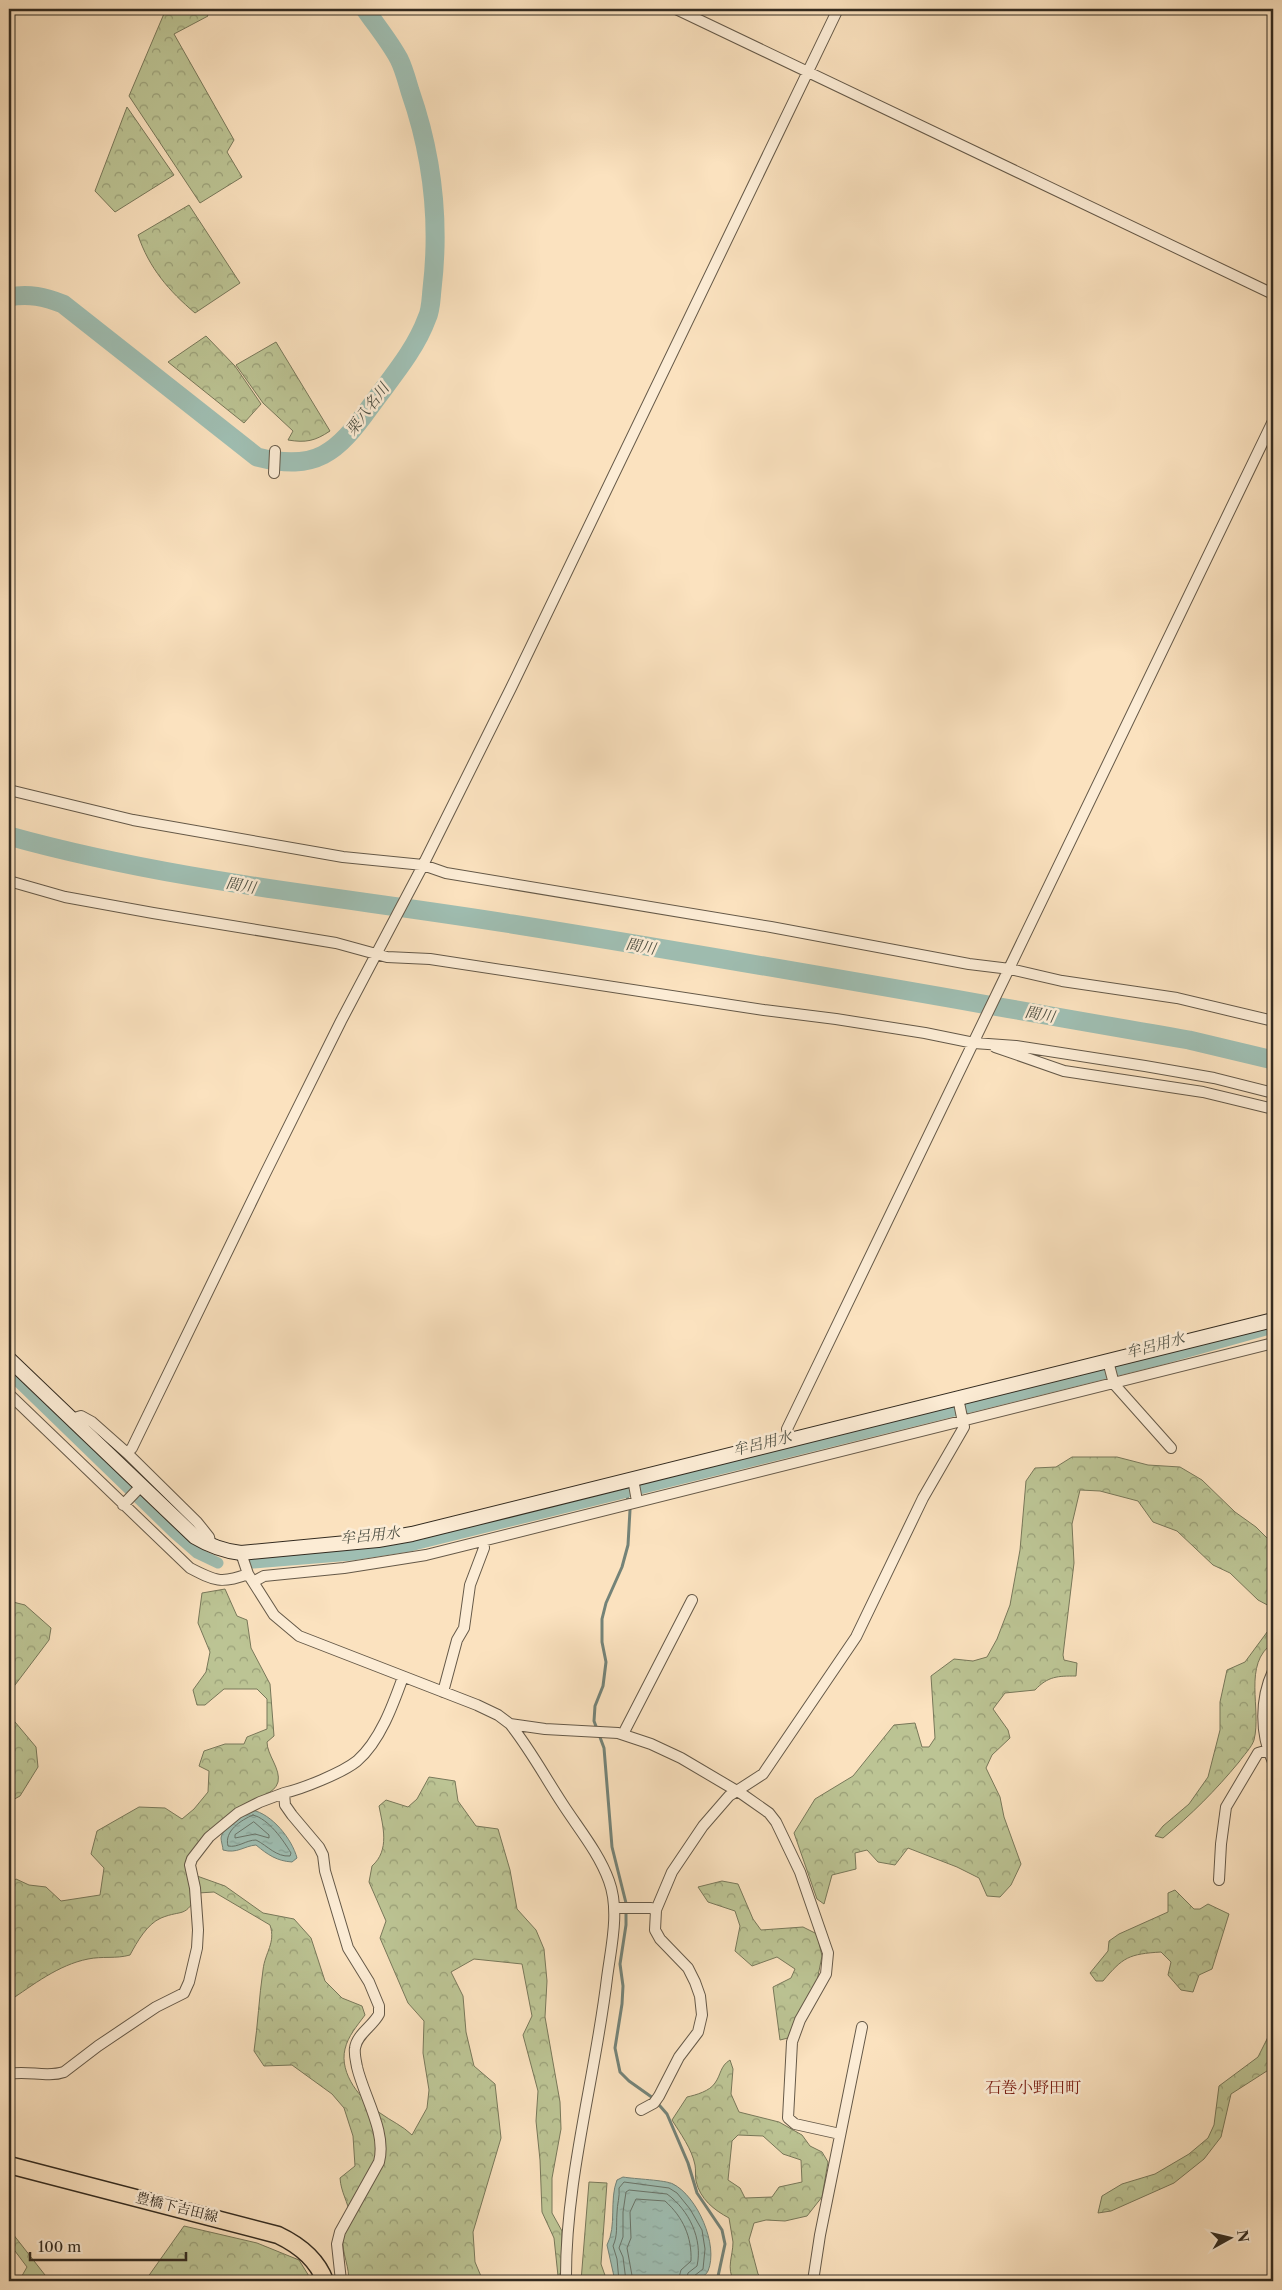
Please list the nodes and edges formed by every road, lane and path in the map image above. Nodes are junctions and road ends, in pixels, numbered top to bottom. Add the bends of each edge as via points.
1 (676, 9) edge
2 (838, 9) edge
3 (807, 72) junction
4 (1273, 294) edge
5 (1273, 421) edge
6 (275, 452) dead end
7 (274, 473) dead end
8 (9, 790) edge
9 (422, 868) junction
10 (9, 881) edge
11 (378, 952) junction
12 (1009, 971) junction
13 (1273, 1021) edge
14 (976, 1041) junction
15 (993, 1044) junction
16 (1273, 1093) edge
17 (1273, 1109) edge
18 (1273, 1320) edge
19 (1273, 1343) edge
20 (9, 1359) edge
21 (1109, 1363) junction
22 (1113, 1383) junction
23 (9, 1394) edge
24 (959, 1400) junction
25 (71, 1419) junction
26 (963, 1419) junction
27 (790, 1440) junction
28 (1171, 1448) dead end
29 (127, 1453) junction
30 (633, 1481) junction
31 (138, 1488) junction
32 (633, 1501) junction
33 (125, 1503) junction
34 (484, 1541) junction
35 (211, 1546) junction
36 (241, 1553) junction
37 (250, 1578) junction
38 (692, 1600) dead end
39 (1273, 1671) edge
40 (403, 1678) junction
41 (442, 1692) junction
42 (510, 1724) junction
43 (623, 1734) junction
44 (1268, 1750) junction
45 (1273, 1762) edge
46 (736, 1790) junction
47 (284, 1793) junction
48 (1219, 1880) dead end
49 (623, 1908) junction
50 (656, 1910) junction
51 (862, 2027) dead end
52 (9, 2074) edge
53 (641, 2110) dead end
54 (840, 2134) junction
55 (9, 2165) edge
56 (325, 2281) edge
57 (341, 2281) edge
58 (566, 2281) edge
59 (813, 2281) edge

1 - 3 street
2 - 3 street
3 - 4 street
3 - 9 street
5 - 12 street
6 - 7 street
8 - 9 street via 151,824 343,858
9 - 11 street
9 - 12 street
10 - 11 street via 163,915
11 - 14 street
11 - 29 street
12 - 13 street via 1178,998
12 - 14 street
14 - 15 street
14 - 27 street via 787,1429
15 - 16 street via 1214,1078
15 - 17 street via 997,1049 1064,1071 1204,1092
18 - 21 street
19 - 22 street
20 - 25 street
21 - 22 street
21 - 24 street
22 - 26 street
22 - 28 street
23 - 33 street
24 - 26 street
24 - 27 street
25 - 29 street via 81,1416 92,1422
25 - 31 street
26 - 32 street
26 - 46 street via 964,1427 923,1498 856,1637 764,1774
27 - 30 street
29 - 35 street via 197,1522 209,1537
30 - 32 street
30 - 36 street via 412,1534
31 - 33 street
31 - 35 street via 195,1537
32 - 34 street
33 - 37 street via 190,1568 213,1580
34 - 37 street via 391,1562
34 - 41 street via 470,1585 464,1628 457,1640
35 - 36 street
36 - 37 street
37 - 40 street via 274,1615 299,1636
38 - 43 street
39 - 44 street via 1264,1700 1263,1722
40 - 41 street
40 - 47 street via 386,1723 357,1760 314,1783
41 - 42 street via 498,1715
42 - 43 street
42 - 49 street via 601,1865
43 - 46 street via 682,1758
44 - 45 street
44 - 48 street via 1258,1753 1226,1806
46 - 50 street via 686,1848
46 - 54 street via 769,1813 784,1834 828,1953 826,1974 800,2020 792,2042 788,2118 794,2124
47 - 52 street via 238,1813 209,1837 192,1859 197,1939 184,1993 139,2018 64,2072
47 - 57 street via 285,1804 323,1855 348,1948 364,1972 379,2006 379,2014 355,2046 355,2055 382,2141 382,2152 340,2232 337,2244
49 - 50 street
49 - 58 street via 577,2166
50 - 53 street via 655,1930 696,1982 702,2015 698,2032 679,2057 656,2099
51 - 54 street
54 - 59 street
55 - 56 main road, 豊橋下吉田線 via 278,2235 312,2258

